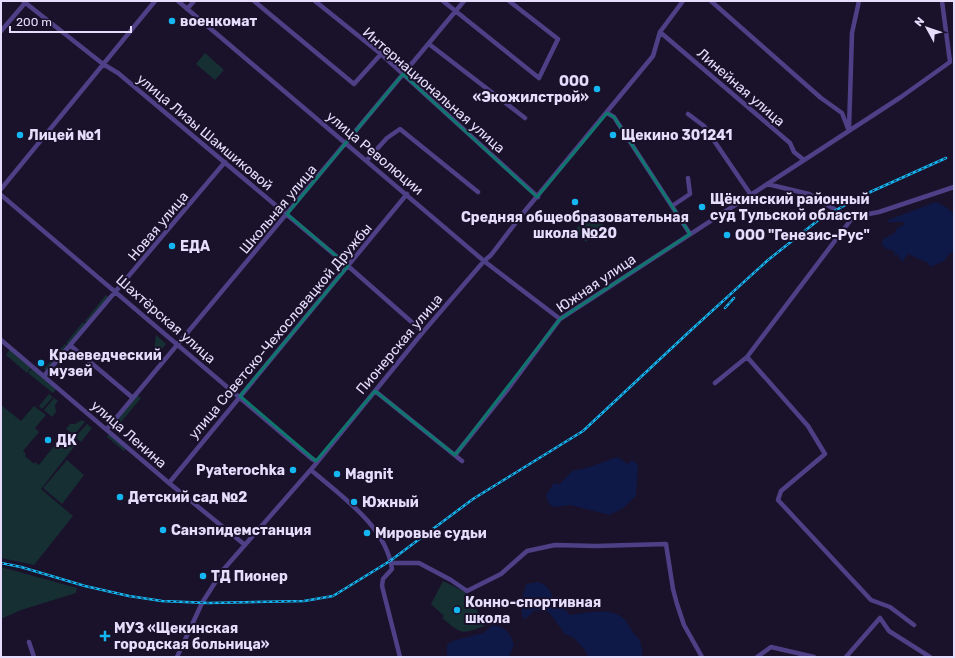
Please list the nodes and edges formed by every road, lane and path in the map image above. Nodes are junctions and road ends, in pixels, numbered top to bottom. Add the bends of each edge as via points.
1 (155, 1) edge
2 (178, 1) edge
3 (254, 1) edge
4 (315, 1) edge
5 (443, 1) edge
6 (464, 1) edge
7 (509, 1) edge
8 (683, 1) edge
9 (711, 1) edge
10 (859, 1) edge
11 (942, 1) edge
12 (24, 2) edge
13 (194, 2) edge
14 (188, 9) junction
15 (455, 11) junction
16 (1, 31) edge
17 (660, 32) junction
18 (429, 44) junction
19 (381, 54) junction
20 (103, 64) junction
21 (403, 74) junction
22 (607, 113) junction
23 (688, 114) dead end
24 (525, 118) dead end
25 (849, 131) junction
26 (347, 142) junction
27 (367, 160) junction
28 (804, 160) junction
29 (225, 162) junction
30 (688, 178) dead end
31 (768, 184) junction
32 (954, 187) edge
33 (1, 189) edge
34 (478, 192) dead end
35 (1, 194) edge
36 (407, 194) junction
37 (751, 195) junction
38 (538, 197) junction
39 (672, 206) junction
40 (287, 214) junction
41 (854, 218) junction
42 (690, 234) junction
43 (484, 261) junction
44 (348, 266) junction
45 (117, 292) junction
46 (560, 318) junction
47 (423, 332) junction
48 (1, 340) edge
49 (178, 345) junction
50 (70, 346) junction
51 (747, 357) junction
52 (44, 376) junction
53 (715, 383) dead end
54 (375, 391) junction
55 (240, 396) junction
56 (133, 398) junction
57 (107, 429) junction
58 (454, 455) junction
59 (316, 461) junction
60 (462, 461) dead end
61 (311, 470) junction
62 (169, 483) junction
63 (245, 544) junction
64 (390, 562) junction
65 (914, 625) dead end
66 (29, 642) dead end
67 (34, 657) edge
68 (178, 657) edge
69 (400, 657) edge
70 (702, 657) edge
71 (757, 657) edge
72 (814, 657) edge
73 (846, 657) edge
74 (930, 657) edge

1 - 20 street
2 - 14 street, улица Революции
3 - 19 street via 354,84
4 - 19 street, Интернациональная улица
5 - 15 street
6 - 15 street, Школьная улица
7 - 15 street via 558,39 539,78
8 - 17 street
9 - 25 street via 821,98 842,113
10 - 25 street via 852,33
11 - 25 street, Южная улица via 950,62
12 - 16 street
12 - 20 street, улица Лизы Шамшиковой
13 - 14 street
14 - 26 street, улица Революции
15 - 18 street, Школьная улица
17 - 22 street, Пионерская улица via 653,56
17 - 28 street, Линейная улица via 790,143 794,152
18 - 21 street, Школьная улица
18 - 24 street
19 - 21 street, Интернациональная улица
20 - 29 street, улица Лизы Шамшиковой via 118,72
20 - 33 street
21 - 26 street, Школьная улица
21 - 38 street, Интернациональная улица
22 - 38 street, Пионерская улица
22 - 39 street via 614,117
23 - 37 street via 704,126
25 - 28 street, Южная улица
26 - 27 street, улица Революции
26 - 40 street, Школьная улица
27 - 34 street via 386,138 400,129
27 - 36 street, улица Революции
28 - 31 street, Южная улица
29 - 40 street, улица Лизы Шамшиковой
29 - 45 street, Новая улица
30 - 39 street via 690,194
31 - 37 street, Южная улица
31 - 41 street via 809,194
32 - 41 street
35 - 45 street, Шахтёрская улица
36 - 43 street, улица Революции
36 - 44 street, улица Советско-Чехословацкой Дружбы
37 - 42 street, Южная улица
38 - 43 street, Пионерская улица
39 - 42 street
40 - 44 street, улица Лизы Шамшиковой
40 - 49 street, Школьная улица
41 - 51 street
42 - 46 street, Южная улица
43 - 46 street, улица Революции
43 - 47 street, Пионерская улица
44 - 47 street, улица Лизы Шамшиковой
44 - 55 street, улица Советско-Чехословацкой Дружбы
45 - 49 street, Шахтёрская улица
45 - 50 street, Новая улица
46 - 58 street, Южная улица via 508,389
47 - 54 street, Пионерская улица
48 - 52 street, улица Ленина
49 - 55 street, Шахтёрская улица
49 - 56 street, Школьная улица
50 - 52 street, Новая улица
50 - 56 street
51 - 53 street
51 - 65 street via 808,426 825,454 781,491 778,500 871,600 890,607
52 - 57 street, улица Ленина
54 - 58 street
54 - 59 street, Пионерская улица
55 - 59 street, Шахтёрская улица
55 - 62 street, улица Советско-Чехословацкой Дружбы
56 - 57 street, Школьная улица
57 - 62 street, улица Ленина
58 - 60 street
59 - 61 street, Пионерская улица
61 - 63 street, Пионерская улица
61 - 64 street via 364,516 379,536
62 - 63 street, улица Ленина
63 - 68 street, Пионерская улица via 223,570 202,603
64 - 69 street via 392,569 383,579 382,586
64 - 70 street via 419,563 467,591 500,574 527,551 555,546 666,544 677,604 684,625
66 - 67 street
71 - 72 street via 771,647
73 - 74 street via 880,618 889,631

